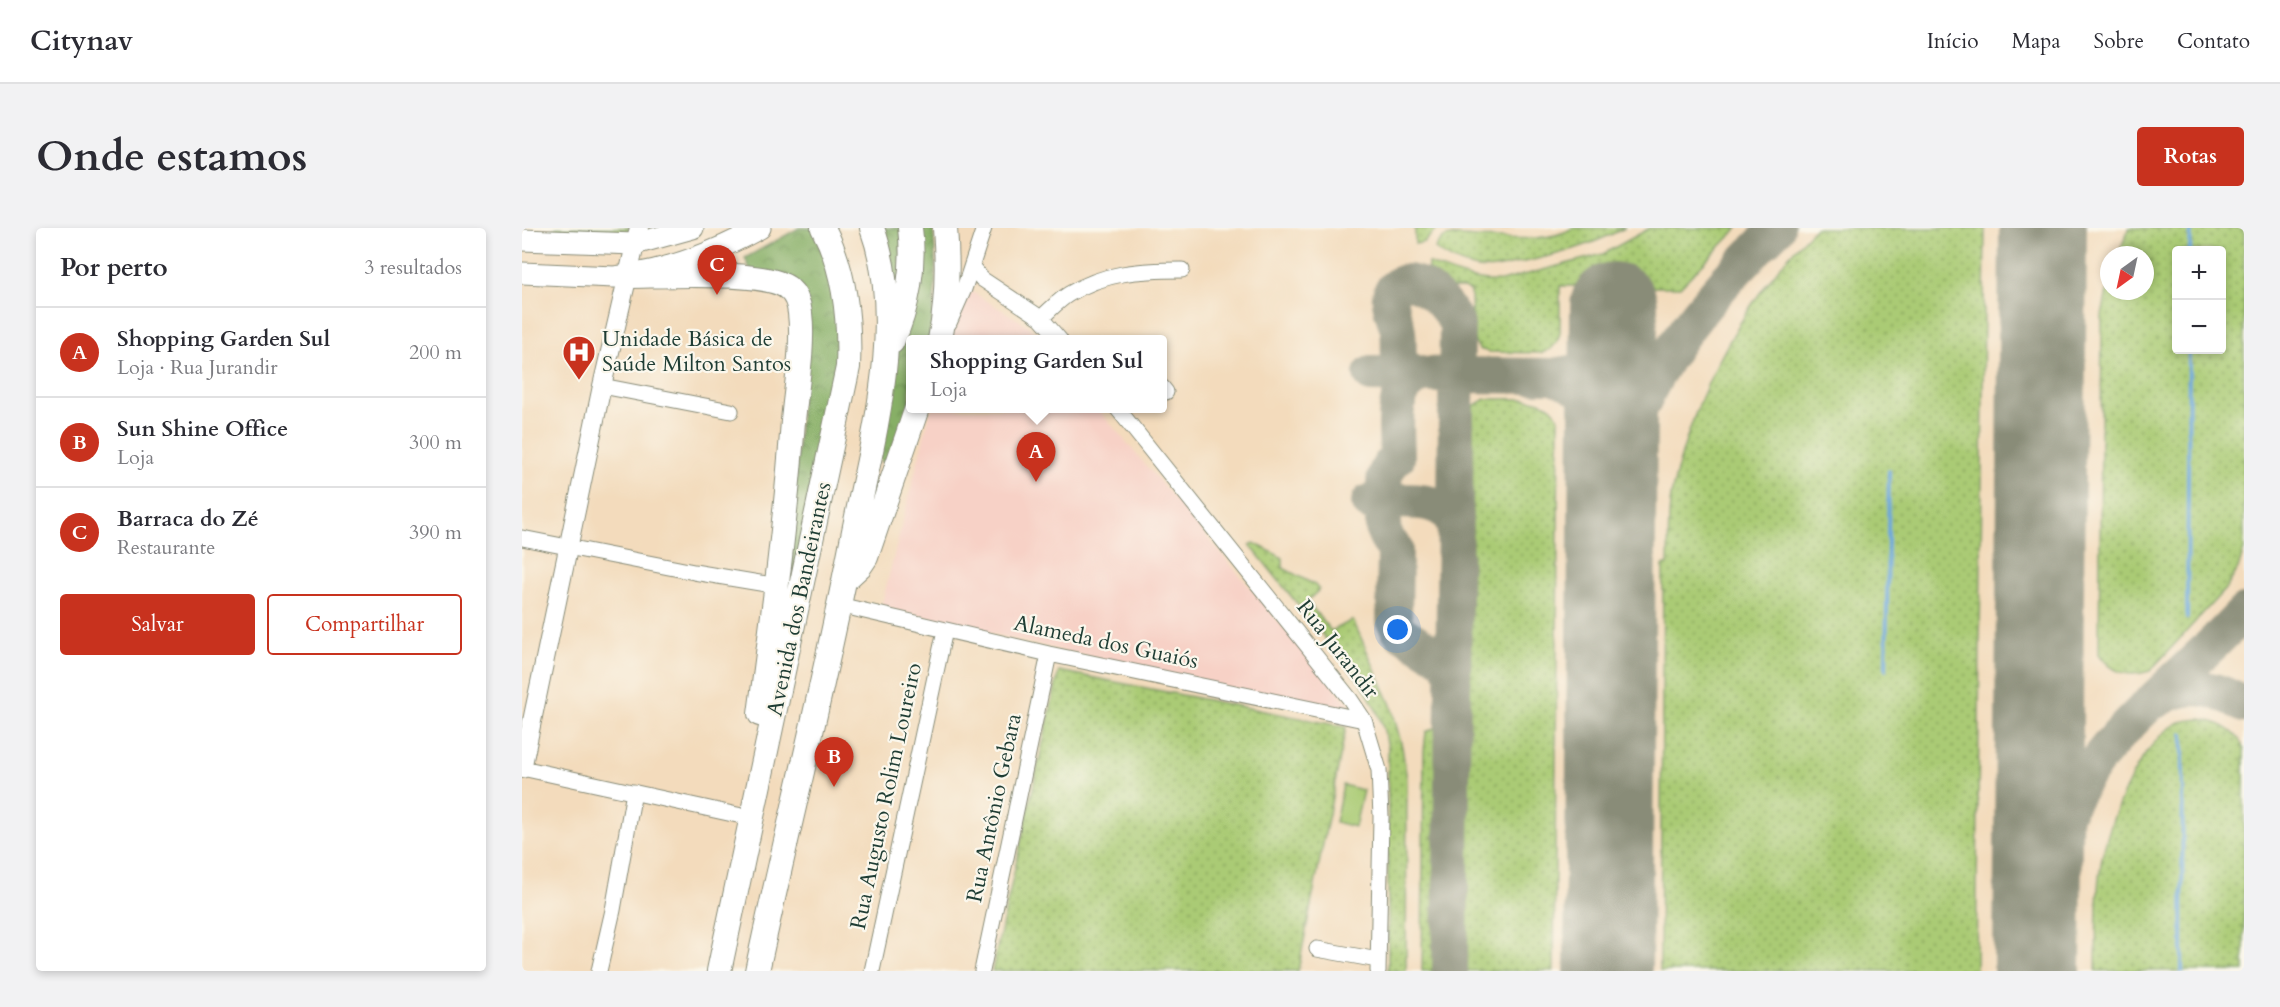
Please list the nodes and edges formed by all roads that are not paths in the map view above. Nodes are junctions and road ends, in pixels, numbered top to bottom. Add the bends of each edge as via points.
1 (542, 228) edge
2 (693, 228) edge
3 (760, 228) edge
4 (823, 228) edge
5 (872, 228) edge
6 (910, 228) edge
7 (945, 228) edge
8 (984, 228) edge
9 (637, 236) edge
10 (522, 238) edge
11 (972, 267) junction
12 (1182, 270) dead end
13 (522, 273) edge
14 (628, 276) junction
15 (1041, 318) junction
16 (942, 335) edge
17 (943, 335) edge
18 (1056, 335) edge
19 (887, 353) junction
20 (602, 386) junction
21 (731, 411) dead end
22 (915, 413) edge
23 (1121, 413) edge
24 (522, 538) edge
25 (569, 547) junction
26 (844, 580) junction
27 (778, 586) junction
28 (839, 605) junction
29 (945, 630) junction
30 (1049, 654) junction
31 (1364, 720) junction
32 (522, 769) edge
33 (634, 792) junction
34 (753, 808) junction
35 (1317, 949) dead end
36 (1378, 965) edge
37 (599, 971) edge
38 (719, 971) edge
39 (757, 971) edge
40 (872, 971) edge
41 (982, 971) edge

1 - 10 main road
2 - 9 main road
3 - 14 main road via 668,266
4 - 34 highway, Avenida dos Bandeirantes via 838,267 846,307 849,367
5 - 19 highway, Avenida dos Bandeirantes via 882,261
6 - 19 highway via 912,252 905,308
7 - 16 highway
8 - 11 street
9 - 10 main road
9 - 14 street
11 - 15 street via 982,279
11 - 17 street
12 - 15 street via 1108,275 1069,294
13 - 14 main road
14 - 20 street
14 - 27 highway via 751,276 773,280 788,287 796,297 801,332
15 - 18 street
19 - 26 highway, Avenida dos Bandeirantes
20 - 21 street
20 - 25 street
22 - 26 highway via 866,557
23 - 31 street, Rua Jurandir
24 - 25 street
25 - 27 street
25 - 32 street
26 - 28 highway, Avenida dos Bandeirantes
27 - 34 highway via 754,760
28 - 29 street, Alameda dos Guaiós
28 - 39 highway, Avenida dos Bandeirantes
29 - 30 street, Alameda dos Guaiós
29 - 40 street, Rua Augusto Rolim Loureiro
30 - 31 street, Alameda dos Guaiós
30 - 41 street, Rua Antônio Gebara
31 - 36 street, Rua Jurandir via 1379,770
32 - 33 street
33 - 34 street
33 - 37 street
34 - 38 highway, Avenida dos Bandeirantes
35 - 36 street

